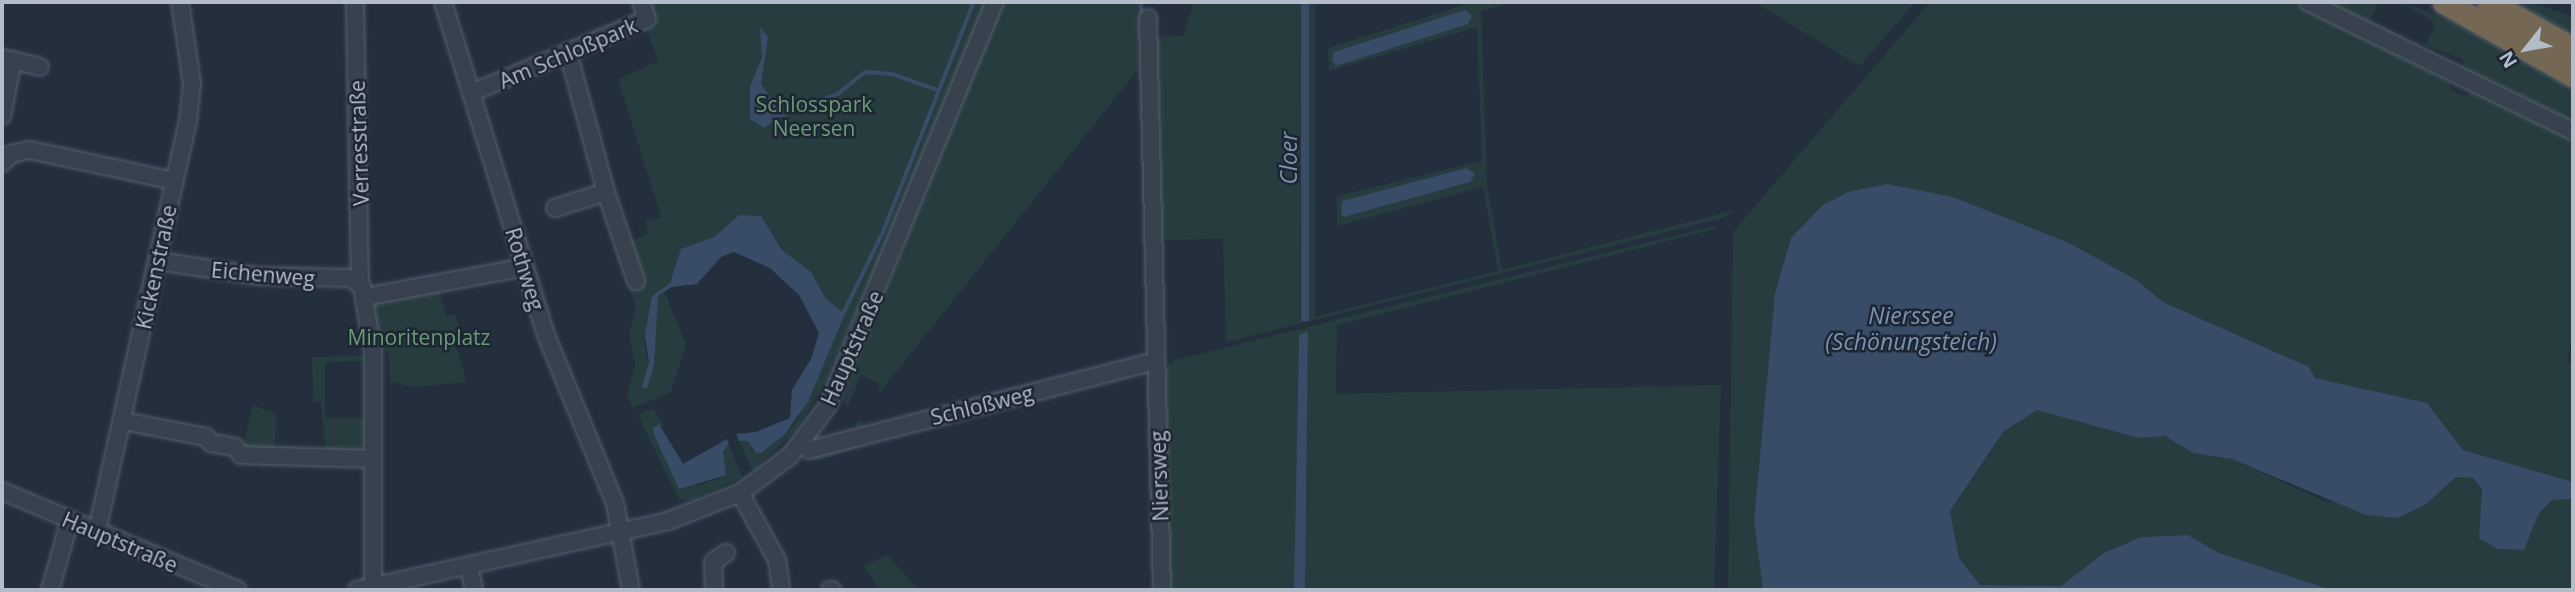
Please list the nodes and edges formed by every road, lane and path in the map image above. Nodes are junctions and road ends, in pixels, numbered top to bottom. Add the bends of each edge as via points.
1 (180, 2) edge
2 (355, 2) edge
3 (443, 2) edge
4 (641, 2) edge
5 (995, 2) edge
6 (2308, 2) edge
7 (2444, 2) edge
8 (2489, 2) edge
9 (1148, 18) dead end
10 (2573, 49) edge
11 (568, 52) junction
12 (8, 59) edge
13 (40, 66) dead end
14 (2573, 75) edge
15 (471, 93) junction
16 (2, 116) edge
17 (2573, 131) edge
18 (5, 153) edge
19 (174, 181) junction
20 (606, 192) junction
21 (555, 208) dead end
22 (157, 261) junction
23 (525, 267) junction
24 (636, 281) dead end
25 (363, 291) junction
26 (1156, 361) junction
27 (123, 421) junction
28 (809, 450) dead end
29 (373, 458) junction
30 (2, 491) edge
31 (740, 493) junction
32 (70, 520) junction
33 (97, 531) junction
34 (621, 532) junction
35 (726, 553) dead end
36 (469, 566) junction
37 (365, 589) edge
38 (50, 590) edge
39 (238, 590) edge
40 (474, 590) edge
41 (631, 590) edge
42 (714, 590) edge
43 (781, 590) edge
44 (1162, 590) edge

1 - 19 street, Kickenstraße via 192,96
2 - 25 street, Verresstraße
3 - 15 street, Rothweg
4 - 11 street, Am Schloßpark via 647,19
5 - 31 street, Hauptstraße via 827,407 790,456
6 - 17 street
7 - 14 highway
8 - 10 highway
9 - 26 street, Niersweg
11 - 15 street, Am Schloßpark
11 - 20 street
12 - 13 street
12 - 16 street
15 - 23 street, Rothweg
18 - 19 street via 30,150
19 - 22 street, Kickenstraße
20 - 21 street
20 - 24 street
22 - 25 street, Eichenweg via 246,275 349,278
22 - 27 street, Kickenstraße
23 - 25 street, Eichenweg
23 - 34 street, Rothweg via 556,362 612,496
25 - 29 street via 373,352
26 - 28 street, Schloßweg
26 - 44 street, Niersweg
27 - 29 street via 206,437 211,443 235,447 241,455
27 - 33 street, Kickenstraße
29 - 37 street
30 - 32 street, Hauptstraße
31 - 34 street, Hauptstraße via 668,521
31 - 43 street via 777,560
32 - 33 street, Hauptstraße
32 - 38 street
33 - 39 street, Hauptstraße
34 - 36 street, Hauptstraße
34 - 41 street, Rothweg
35 - 42 street via 713,562
36 - 37 street, Hauptstraße
36 - 40 street

